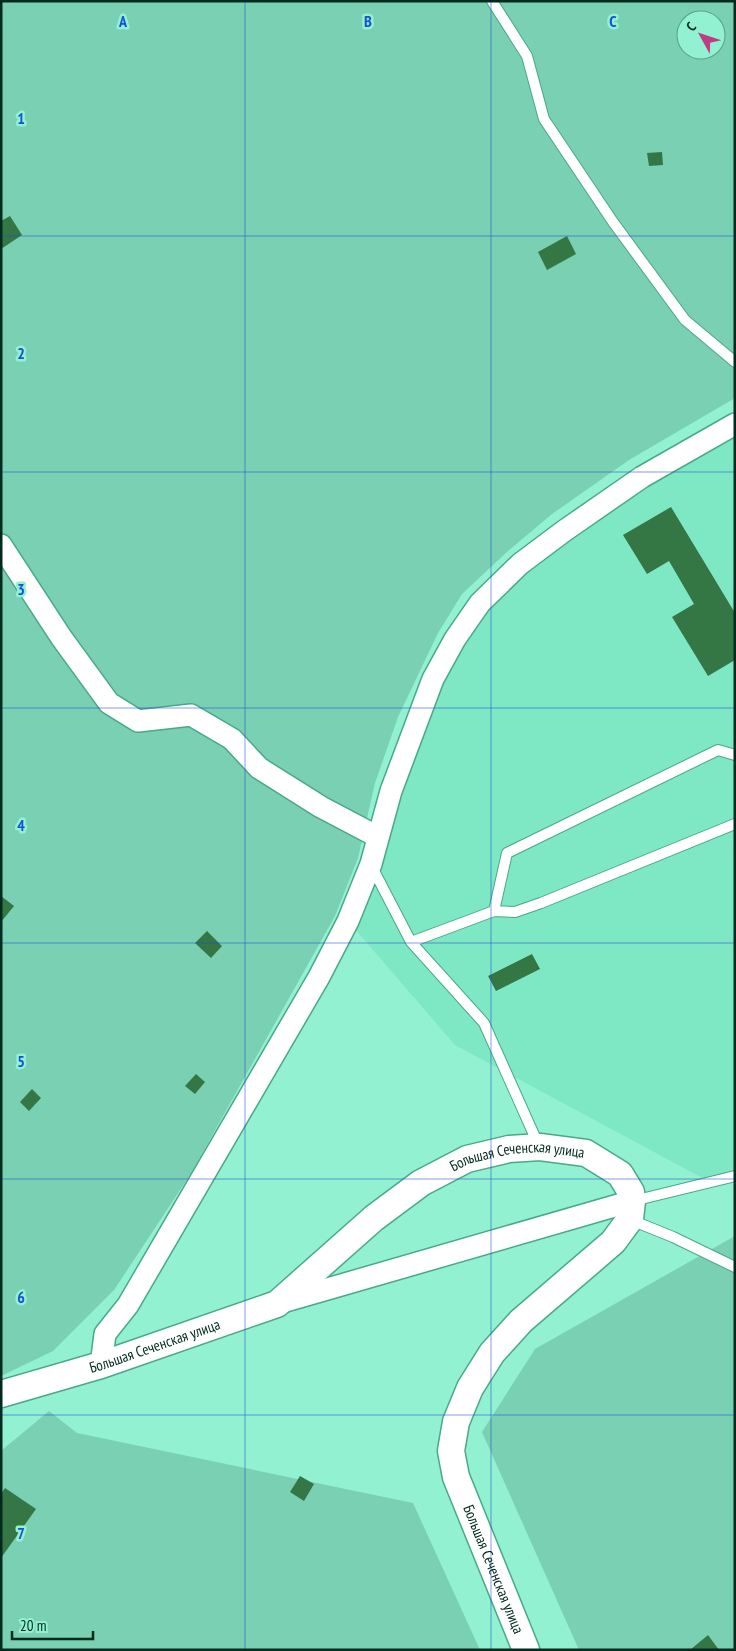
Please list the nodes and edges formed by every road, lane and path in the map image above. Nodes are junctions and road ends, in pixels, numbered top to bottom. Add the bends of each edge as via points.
1 (492, 1) edge
2 (735, 362) edge
3 (735, 424) edge
4 (1, 545) edge
5 (735, 755) edge
6 (735, 824) edge
7 (378, 837) junction
8 (371, 864) junction
9 (494, 911) junction
10 (411, 942) junction
11 (540, 1147) junction
12 (735, 1176) edge
13 (631, 1210) junction
14 (735, 1268) edge
15 (277, 1304) junction
16 (101, 1365) junction
17 (1, 1394) edge
18 (526, 1650) edge

1 - 2 lane via 527,56 544,119 612,222 685,320
3 - 7 street via 642,477 564,531 520,564 480,603 433,679 391,791
4 - 7 street via 109,703 138,721 191,715 232,739 259,768 321,807
5 - 9 lane via 718,750 507,853
6 - 9 lane via 541,903 515,912
7 - 8 street
8 - 10 lane
8 - 16 street via 348,922 319,977 128,1305 104,1334
9 - 10 lane
10 - 11 lane via 484,1023
11 - 13 street, Большая Сеченская улица via 586,1153 620,1174 631,1192
11 - 15 street, Большая Сеченская улица via 509,1149 467,1159 421,1183 374,1218
12 - 13 lane
13 - 14 lane via 673,1237
13 - 15 street
13 - 18 street, Большая Сеченская улица via 613,1242 521,1321 492,1353 470,1388 456,1422 451,1451 456,1477
15 - 16 street, Большая Сеченская улица
16 - 17 street, Большая Сеченская улица

